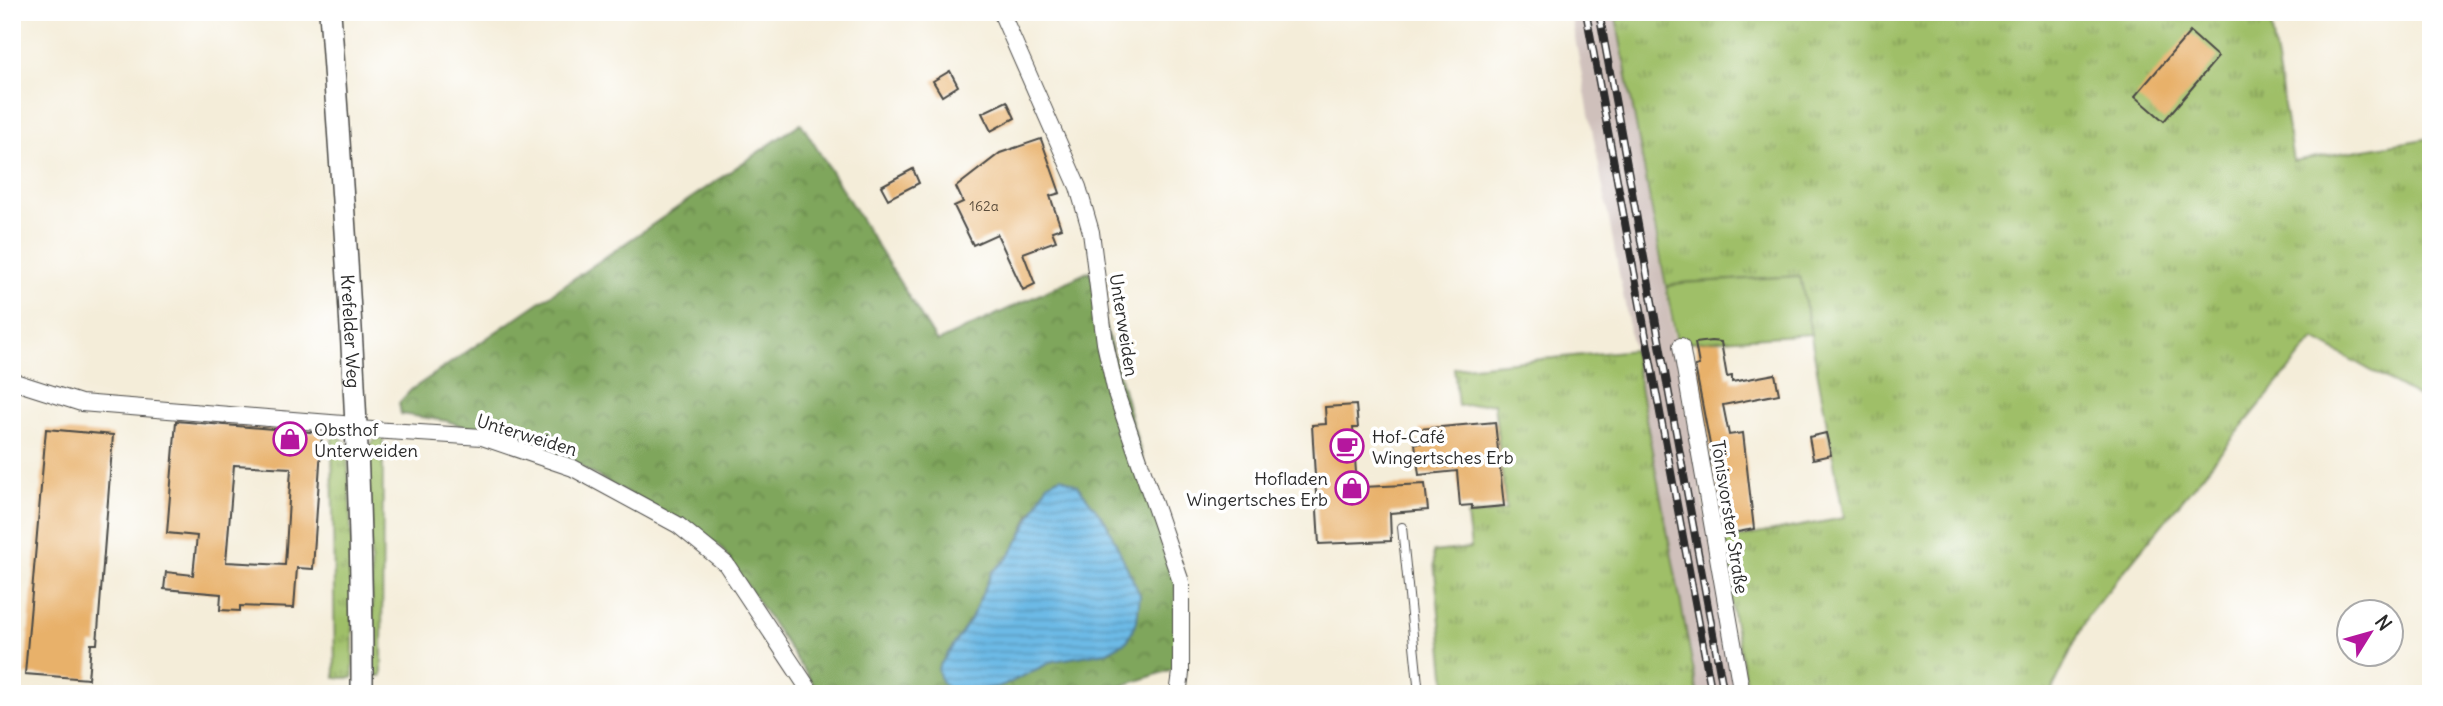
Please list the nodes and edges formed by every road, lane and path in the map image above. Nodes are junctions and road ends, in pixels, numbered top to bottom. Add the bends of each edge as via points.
1 (330, 12) edge
2 (1001, 12) edge
3 (1681, 346) dead end
4 (12, 381) edge
5 (356, 429) junction
6 (1402, 527) dead end
7 (362, 694) edge
8 (812, 694) edge
9 (1178, 694) edge
10 (1419, 694) edge
11 (1742, 694) edge

1 - 5 street, Krefelder Weg
2 - 9 street, Unterweiden via 1078,187 1091,232 1116,393 1181,582
3 - 11 street, Tönisvorster Straße
4 - 5 street, Unterweiden via 81,403 343,424
5 - 7 street, Krefelder Weg
5 - 8 street, Unterweiden via 482,437 573,468 678,525 726,564
6 - 10 lane

